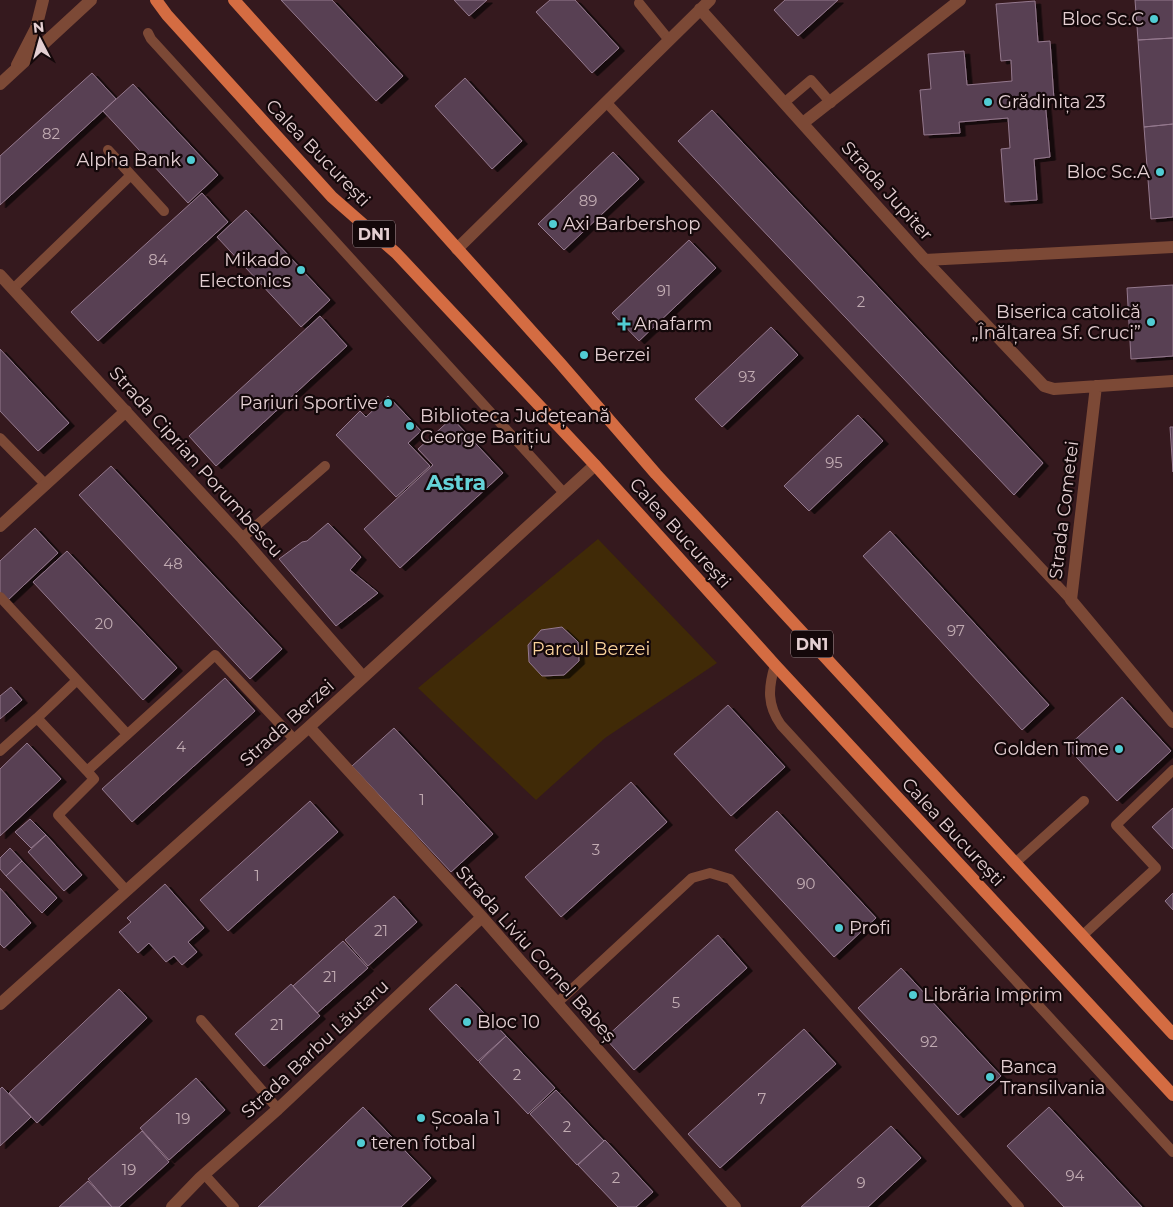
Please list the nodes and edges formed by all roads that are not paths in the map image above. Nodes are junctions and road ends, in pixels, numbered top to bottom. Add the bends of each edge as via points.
1 (43, 0) edge
2 (91, 0) edge
3 (156, 0) edge
4 (234, 0) edge
5 (710, 0) edge
6 (960, 0) edge
7 (639, 4) dead end
8 (700, 9) junction
9 (148, 33) dead end
10 (669, 40) junction
11 (12, 73) junction
12 (0, 84) edge
13 (606, 102) junction
14 (785, 102) junction
15 (831, 103) junction
16 (803, 123) junction
17 (108, 150) dead end
18 (131, 175) junction
19 (164, 210) dead end
20 (1173, 247) edge
21 (457, 248) junction
22 (925, 260) junction
23 (0, 275) edge
24 (13, 289) junction
25 (1173, 381) edge
26 (1096, 386) junction
27 (126, 411) junction
28 (0, 438) edge
29 (594, 465) junction
30 (325, 466) dead end
31 (46, 485) junction
32 (564, 493) junction
33 (0, 526) edge
34 (242, 538) junction
35 (0, 597) edge
36 (1071, 600) junction
37 (776, 665) junction
38 (363, 677) junction
39 (77, 680) junction
40 (37, 718) junction
41 (1173, 722) edge
42 (308, 727) junction
43 (127, 734) junction
44 (294, 739) junction
45 (0, 751) edge
46 (1173, 770) edge
47 (87, 771) junction
48 (1084, 801) dead end
49 (1015, 863) junction
50 (126, 890) junction
51 (482, 917) junction
52 (1082, 935) junction
53 (557, 1003) junction
54 (0, 1004) edge
55 (201, 1020) dead end
56 (1173, 1034) edge
57 (1173, 1095) edge
58 (278, 1108) junction
59 (1173, 1152) edge
60 (204, 1174) junction
61 (172, 1207) edge
62 (234, 1207) edge
63 (735, 1207) edge
64 (1019, 1207) edge

1 - 11 street via 36,28
2 - 11 street
3 - 29 main road, Calea București / DN1 via 332,198 396,253
4 - 21 main road, Calea București / DN1
5 - 8 street
6 - 15 street
7 - 10 lane
8 - 10 street
8 - 14 street, Strada Jupiter
9 - 32 lane
10 - 13 street
11 - 12 street
13 - 21 street
13 - 36 lane
14 - 15 lane via 811,80
14 - 16 street, Strada Jupiter
15 - 16 street
16 - 22 street, Strada Jupiter
17 - 18 lane
18 - 19 lane
18 - 24 lane
20 - 22 street
21 - 49 main road, Calea București / DN1 via 656,474
22 - 26 street, Strada Jupiter via 1044,386 1054,389
23 - 24 street, Strada Ciprian Porumbescu
24 - 27 street, Strada Ciprian Porumbescu
25 - 26 street
26 - 36 street, Strada Cometei
27 - 31 street
27 - 34 street, Strada Ciprian Porumbescu
28 - 31 lane
29 - 32 street, Strada Berzei
29 - 37 main road, Calea București / DN1
30 - 34 lane
31 - 33 street
32 - 38 street, Strada Berzei
34 - 38 street, Strada Ciprian Porumbescu
35 - 39 lane
36 - 41 street, Strada Cometei
37 - 57 main road, Calea București / DN1
37 - 59 lane via 769,695 781,725
38 - 42 street, Strada Berzei
39 - 40 lane
39 - 43 lane
40 - 45 lane
40 - 47 lane
42 - 44 street, Strada Berzei
42 - 51 street, Strada Liviu Cornel Babeș
43 - 44 lane via 215,655
43 - 47 lane
44 - 50 street, Strada Berzei
46 - 52 lane via 1116,825 1156,868
47 - 50 lane via 94,779 58,815
48 - 49 lane
49 - 52 main road, Calea București / DN1
50 - 54 street, Strada Berzei
51 - 53 street, Strada Liviu Cornel Babeș
51 - 58 street, Strada Barbu Lăutaru
52 - 56 main road, Calea București / DN1
53 - 63 street, Strada Liviu Cornel Babeș
53 - 64 lane via 692,878 710,873 730,879
55 - 58 lane
58 - 60 street, Strada Barbu Lăutaru
60 - 61 street, Strada Barbu Lăutaru
60 - 62 lane

